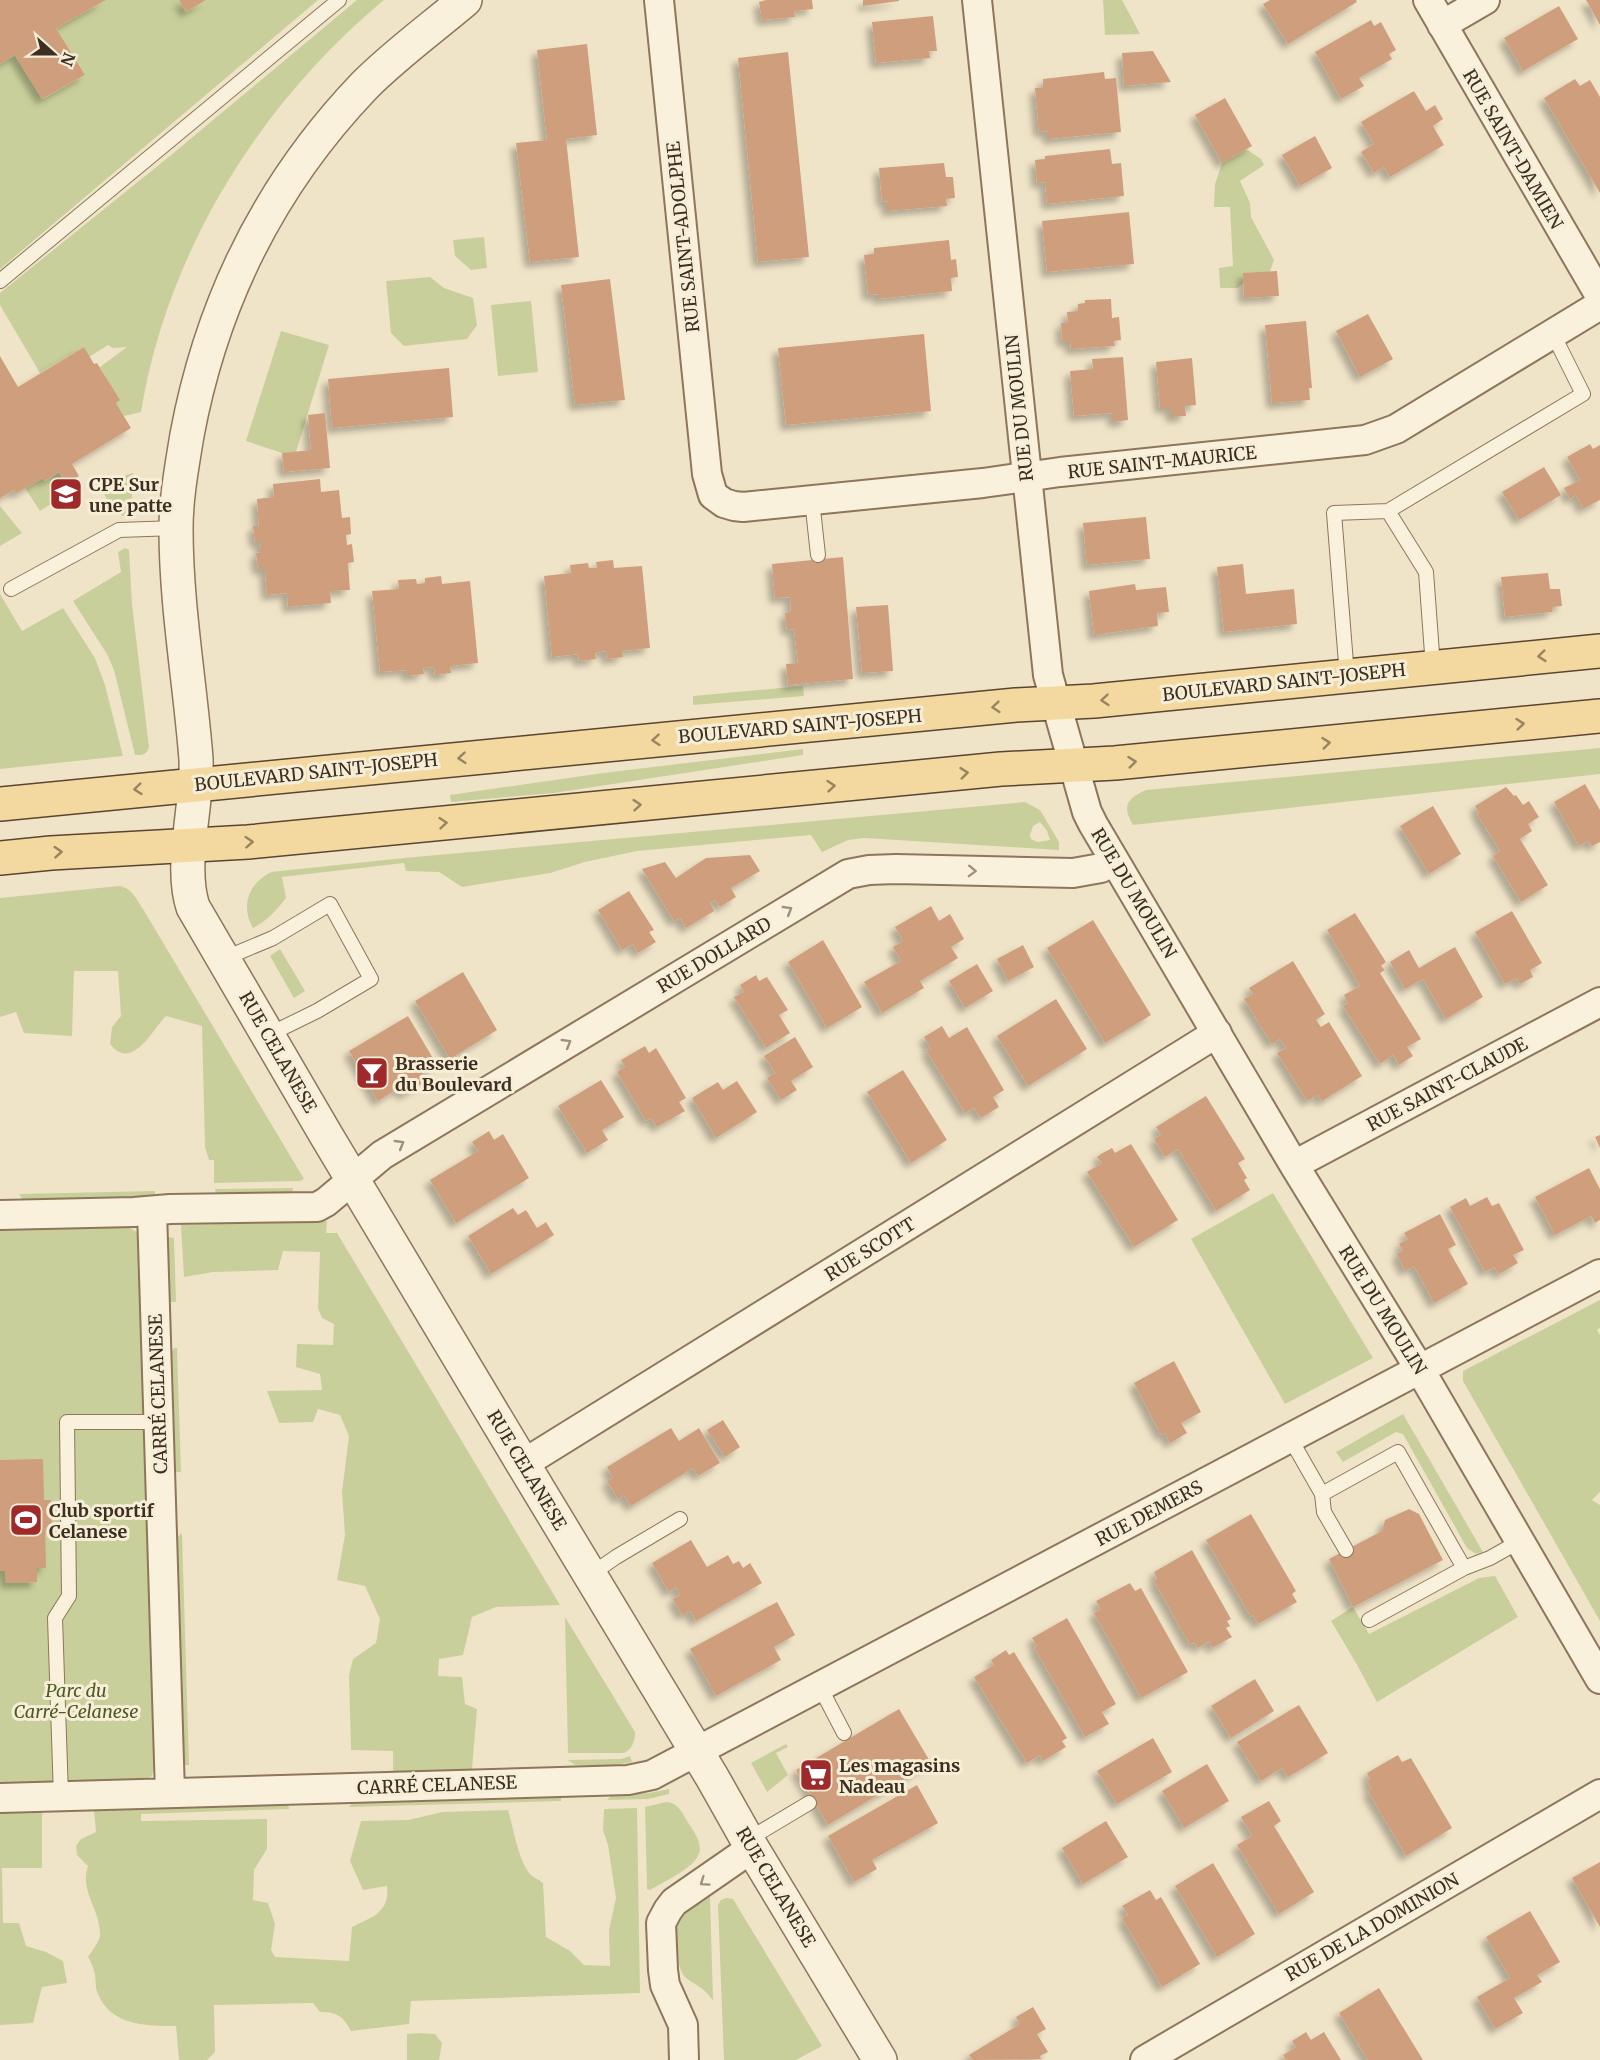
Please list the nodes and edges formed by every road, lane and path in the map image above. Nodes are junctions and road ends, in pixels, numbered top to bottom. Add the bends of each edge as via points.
1 (339, 0) edge
2 (465, 0) edge
3 (659, 0) edge
4 (977, 0) edge
5 (1428, 0) edge
6 (1485, 0) edge
7 (1442, 25) junction
8 (0, 281) edge
9 (1600, 296) edge
10 (1600, 305) edge
11 (1553, 334) junction
12 (707, 474) joint
13 (1026, 477) junction
14 (812, 500) junction
15 (1388, 511) junction
16 (176, 528) junction
17 (818, 555) dead end
18 (11, 590) dead end
19 (1600, 651) edge
20 (1433, 667) junction
21 (1347, 675) junction
22 (1055, 704) junction
23 (1600, 716) edge
24 (1073, 767) junction
25 (196, 784) junction
26 (0, 804) edge
27 (190, 844) junction
28 (0, 858) edge
29 (1114, 861) junction
30 (223, 959) junction
31 (1600, 1002) edge
32 (1217, 1033) junction
33 (268, 1035) junction
34 (1294, 1165) junction
35 (353, 1179) junction
36 (152, 1211) junction
37 (0, 1215) edge
38 (1600, 1274) edge
39 (1419, 1368) junction
40 (159, 1422) junction
41 (1290, 1438) junction
42 (523, 1464) junction
43 (1322, 1494) junction
44 (680, 1519) dead end
45 (1520, 1541) junction
46 (1346, 1550) dead end
47 (1464, 1568) junction
48 (590, 1575) junction
49 (1369, 1620) dead end
50 (1600, 1679) edge
51 (820, 1687) junction
52 (844, 1733) dead end
53 (697, 1752) junction
54 (170, 1793) junction
55 (1600, 1794) edge
56 (61, 1796) junction
57 (0, 1798) edge
58 (809, 1803) dead end
59 (749, 1844) junction
60 (684, 2060) edge
61 (879, 2060) edge
62 (1145, 2060) edge

1 - 8 lane
2 - 16 street, RUE CELANESE via 398,55 347,105 305,156 250,243 220,314 197,386 182,465
3 - 12 street, RUE SAINT-ADOLPHE
4 - 13 street, RUE DU MOULIN
5 - 7 street, RUE SAINT-DAMIEN
6 - 7 street
7 - 9 street, RUE SAINT-DAMIEN
10 - 11 street, RUE SAINT-MAURICE
11 - 13 street, RUE SAINT-MAURICE via 1383,435 1346,444
11 - 15 lane via 1583,394
12 - 14 street, RUE SAINT-MAURICE via 713,495 734,507
13 - 14 street, RUE SAINT-MAURICE
13 - 22 street, RUE DU MOULIN via 1048,675
14 - 17 lane
15 - 20 lane via 1426,572
15 - 21 lane via 1334,513
16 - 18 lane via 118,530
16 - 25 street, RUE CELANESE
19 -> 20 main road, BOULEVARD SAINT-JOSEPH
20 - 21 main road, BOULEVARD SAINT-JOSEPH
21 -> 22 main road, BOULEVARD SAINT-JOSEPH
22 - 24 street, RUE DU MOULIN
22 -> 25 main road, BOULEVARD SAINT-JOSEPH
24 -> 23 main road
27 -> 24 main road via 248,842 989,771
24 - 29 street, RUE DU MOULIN via 1093,824
25 -> 26 main road, BOULEVARD SAINT-JOSEPH
25 - 27 street, RUE CELANESE
28 -> 27 main road
27 - 30 street, RUE CELANESE via 189,894
29 - 32 street, RUE DU MOULIN
35 -> 29 street, RUE DOLLARD via 382,1155 848,874 896,869 1074,873
30 - 33 street, RUE CELANESE
30 - 33 lane via 273,938 330,904 371,979
31 - 34 street, RUE SAINT-CLAUDE
32 - 34 street, RUE DU MOULIN
32 - 42 street, RUE SCOTT
33 - 35 street, RUE CELANESE
34 - 39 street, RUE DU MOULIN
35 - 36 street via 317,1207
35 - 42 street, RUE CELANESE
36 - 37 street
36 - 40 street, CARRÉ CELANESE
38 - 39 street, RUE DEMERS
39 - 41 street, RUE DEMERS
39 - 45 street, RUE DU MOULIN
40 - 54 street, CARRÉ CELANESE
40 - 56 lane via 67,1422 69,1596 55,1618
41 - 43 lane
41 - 51 street, RUE DEMERS
42 - 48 street, RUE CELANESE
43 - 46 lane via 1324,1512
43 - 47 lane via 1398,1452
44 - 48 lane
45 - 47 lane
45 - 50 street, RUE DU MOULIN
47 - 49 lane
48 - 53 street, RUE CELANESE
51 - 52 lane
51 - 53 street, RUE DEMERS
53 - 54 street, CARRÉ CELANESE via 652,1775 628,1780
53 - 59 street, RUE CELANESE
54 - 56 street, CARRÉ CELANESE
55 - 62 street, RUE DE LA DOMINION
56 - 57 street, CARRÉ CELANESE
58 - 59 lane
59 -> 60 street via 674,1902 663,1918 665,1985 683,2025
59 - 61 street, RUE CELANESE

